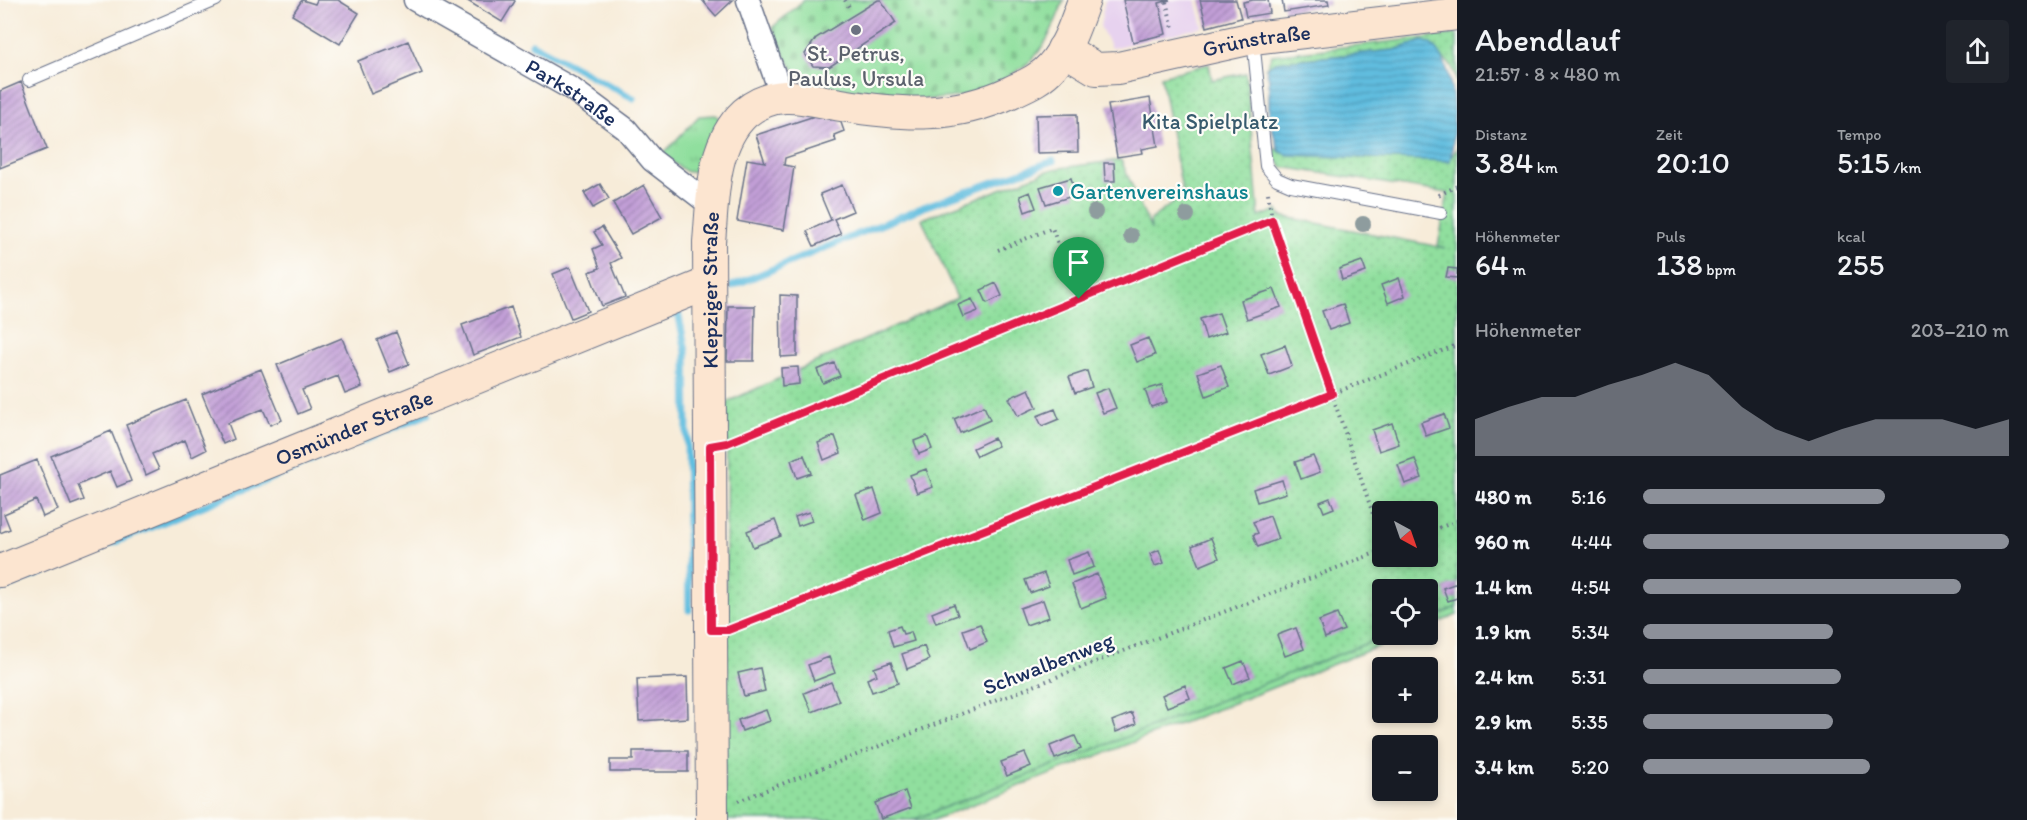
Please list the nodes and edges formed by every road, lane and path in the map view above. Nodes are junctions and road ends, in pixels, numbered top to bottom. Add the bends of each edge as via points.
1 (216, 0) edge
2 (415, 0) edge
3 (748, 0) edge
4 (845, 0) edge
5 (1084, 0) edge
6 (1166, 2) dead end
7 (850, 9) dead end
8 (1457, 14) edge
9 (1175, 38) dead end
10 (1253, 38) junction
11 (1063, 49) junction
12 (29, 80) dead end
13 (782, 97) junction
14 (712, 206) junction
15 (1270, 213) dead end
16 (1441, 213) dead end
17 (1272, 220) junction
18 (998, 250) dead end
19 (709, 284) junction
20 (1079, 299) junction
21 (1457, 345) edge
22 (1332, 394) junction
23 (710, 446) junction
24 (1372, 511) edge
25 (1457, 521) edge
26 (1438, 528) edge
27 (1372, 554) edge
28 (0, 571) edge
29 (711, 630) junction
30 (724, 811) edge

1 - 12 lane
2 - 14 street, Parkstraße via 572,89 626,129 652,160
3 - 13 street
4 - 7 path
5 - 11 street, Klepziger Straße
6 - 9 path
8 - 10 street, Grünstraße
10 - 11 street, Grünstraße via 1118,68 1096,69
10 - 16 lane via 1266,166 1277,179
11 - 13 street, Klepziger Straße via 1036,81 987,103 953,112 918,114 804,96
13 - 14 street, Klepziger Straße via 746,113 724,143
14 - 19 street, Klepziger Straße
15 - 17 path
17 - 20 path
17 - 22 path
18 - 20 path via 1052,228
19 - 23 street, Klepziger Straße
19 - 28 street, Osmünder Straße
20 - 23 path via 727,443
21 - 22 path
22 - 24 path
22 - 29 path via 728,630
23 - 29 street, Klepziger Straße
25 - 26 path
27 - 30 path, Schwalbenweg
29 - 30 street, Klepziger Straße

